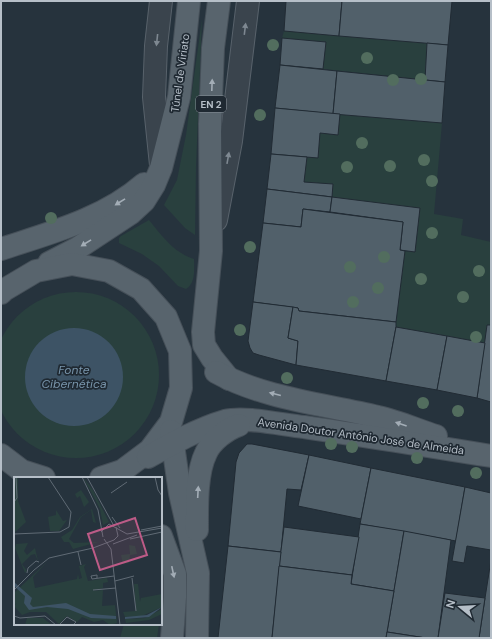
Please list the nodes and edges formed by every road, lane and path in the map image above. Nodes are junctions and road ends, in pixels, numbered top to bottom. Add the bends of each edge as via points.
1 (161, 1) edge
2 (190, 1) edge
3 (219, 1) edge
4 (248, 1) edge
5 (161, 168) junction
6 (1, 249) edge
7 (211, 251) junction
8 (36, 271) junction
9 (208, 278) junction
10 (2, 291) edge
11 (182, 346) junction
12 (229, 379) junction
13 (253, 420) junction
14 (170, 422) junction
15 (172, 444) junction
16 (1, 455) edge
17 (491, 456) edge
18 (122, 471) junction
19 (1, 473) edge
20 (27, 477) edge
21 (41, 477) edge
22 (104, 477) edge
23 (162, 539) edge
24 (198, 573) junction
25 (172, 638) edge
26 (196, 638) edge

1 -> 5 street via 154,97
2 - 5 main road, Túnel de Viriato via 178,97
7 -> 3 main road, EN 2 via 211,108
7 -> 4 street via 231,141
5 -> 6 main road via 136,192 95,216
5 -> 8 main road, Túnel de Viriato via 144,201 131,213 78,248
7 - 9 main road, EN 2
8 - 10 main road, Túnel de Viriato
8 - 11 main road, Avenida Doutor António José de Almeida via 72,264 109,271 141,288 166,317
9 - 11 main road via 194,322
9 - 12 main road, EN 2 via 204,345
11 - 12 main road, Avenida Doutor António José de Almeida via 212,370
11 - 14 main road via 181,388
17 -> 12 main road, Avenida Doutor António José de Almeida via 380,417 288,398
13 - 15 main road, Avenida Doutor António José de Almeida via 226,421
13 - 17 main road, Avenida Doutor António José de Almeida
24 -> 13 main road via 198,486 205,453 234,427
14 - 15 main road
14 - 18 main road via 150,450
15 - 18 main road, Avenida Doutor António José de Almeida
15 - 24 main road
16 - 21 main road via 22,471
18 - 22 main road
19 - 20 main road
23 -> 25 main road via 174,574
24 - 26 main road

